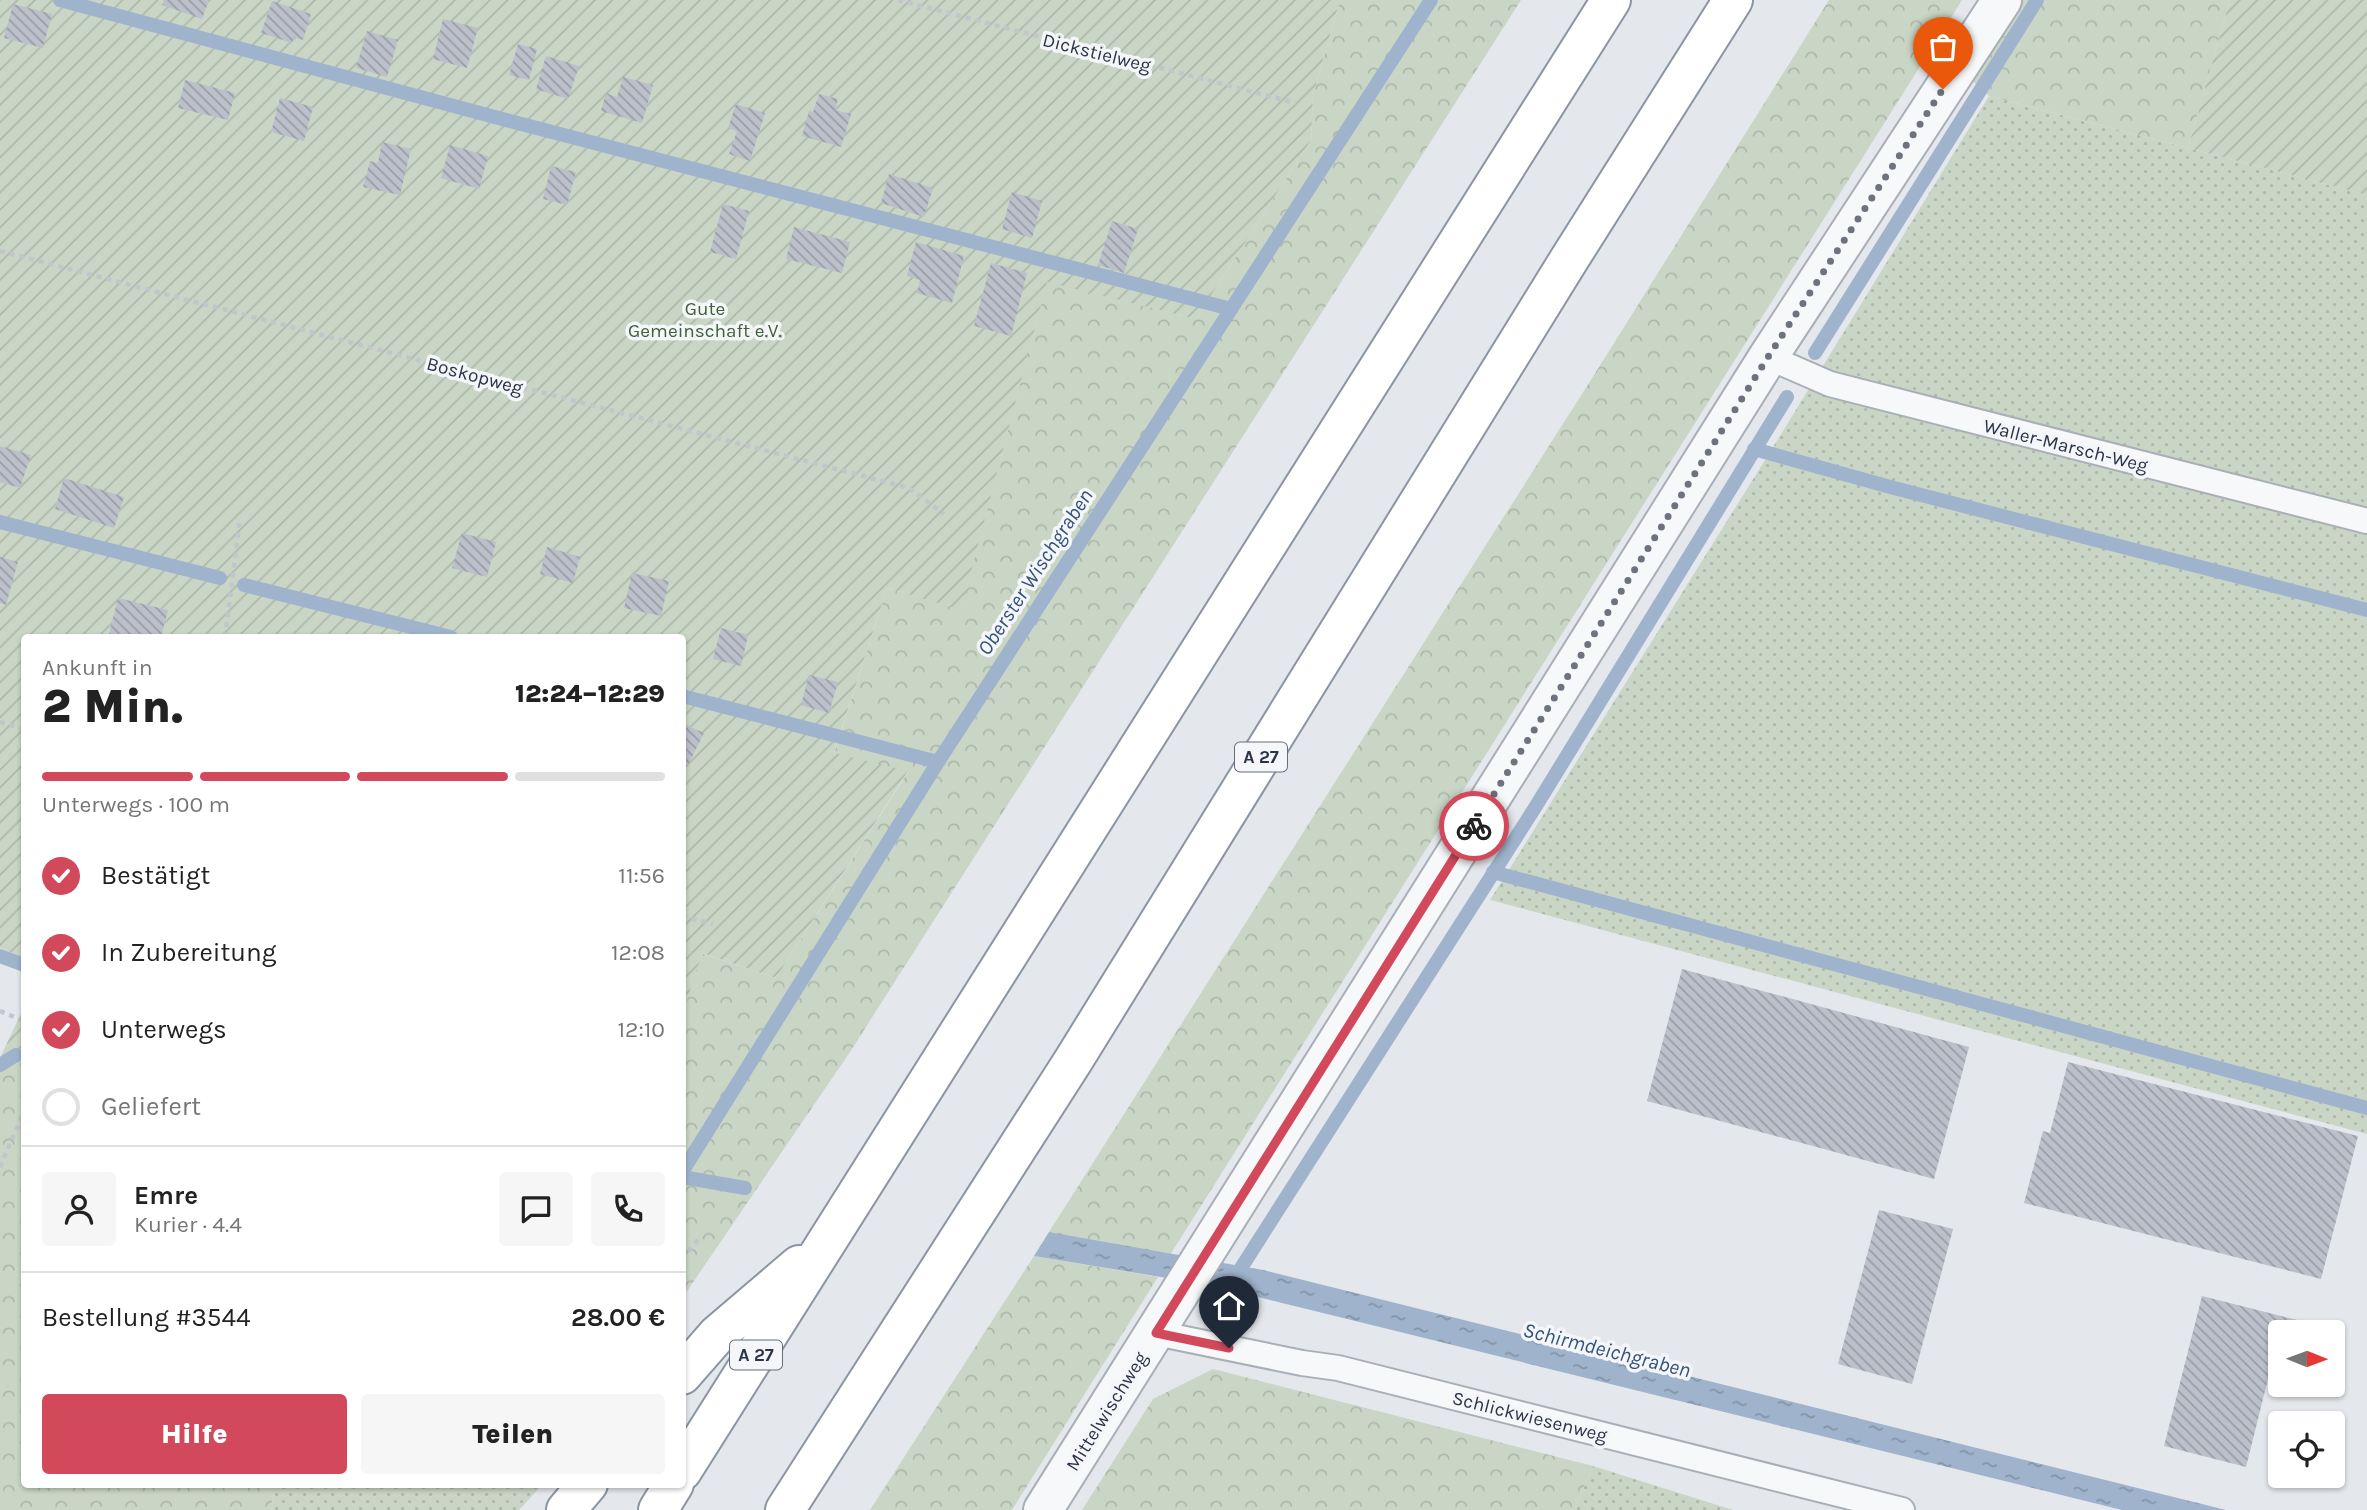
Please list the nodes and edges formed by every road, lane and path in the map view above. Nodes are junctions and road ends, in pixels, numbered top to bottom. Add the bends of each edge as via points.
1 (898, 0) edge
2 (1611, 0) edge
3 (1733, 0) edge
4 (2002, 0) edge
5 (1296, 103) dead end
6 (0, 251) edge
7 (1768, 357) junction
8 (944, 514) dead end
9 (240, 519) dead end
10 (2367, 522) edge
11 (225, 634) edge
12 (0, 722) edge
13 (21, 728) edge
14 (686, 917) edge
15 (713, 924) dead end
16 (0, 1011) edge
17 (21, 1020) edge
18 (21, 1118) edge
19 (0, 1167) edge
20 (700, 1237) dead end
21 (830, 1238) junction
22 (686, 1254) edge
23 (1156, 1333) junction
24 (686, 1370) edge
25 (686, 1465) edge
26 (585, 1488) edge
27 (672, 1488) edge
28 (566, 1510) edge
29 (658, 1510) edge
30 (785, 1510) edge
31 (1043, 1510) edge
32 (1902, 1510) edge

1 - 5 path, Dickstielweg
2 - 21 highway, A 27
3 - 30 highway, A 27 via 1073,1060
4 - 7 street, Mittelwischweg
6 - 8 path, Boskopweg via 909,488
7 - 10 lane, Waller-Marsch-Weg via 1830,384
7 - 23 street, Mittelwischweg
9 - 11 path
12 - 13 path
14 - 15 path
16 - 17 path
18 - 19 path
20 - 22 path
21 - 24 highway via 717,1335
21 - 25 highway, A 27
23 - 31 street, Mittelwischweg
23 - 32 lane, Schlickwiesenweg via 1338,1368
26 - 28 highway
27 - 29 highway

